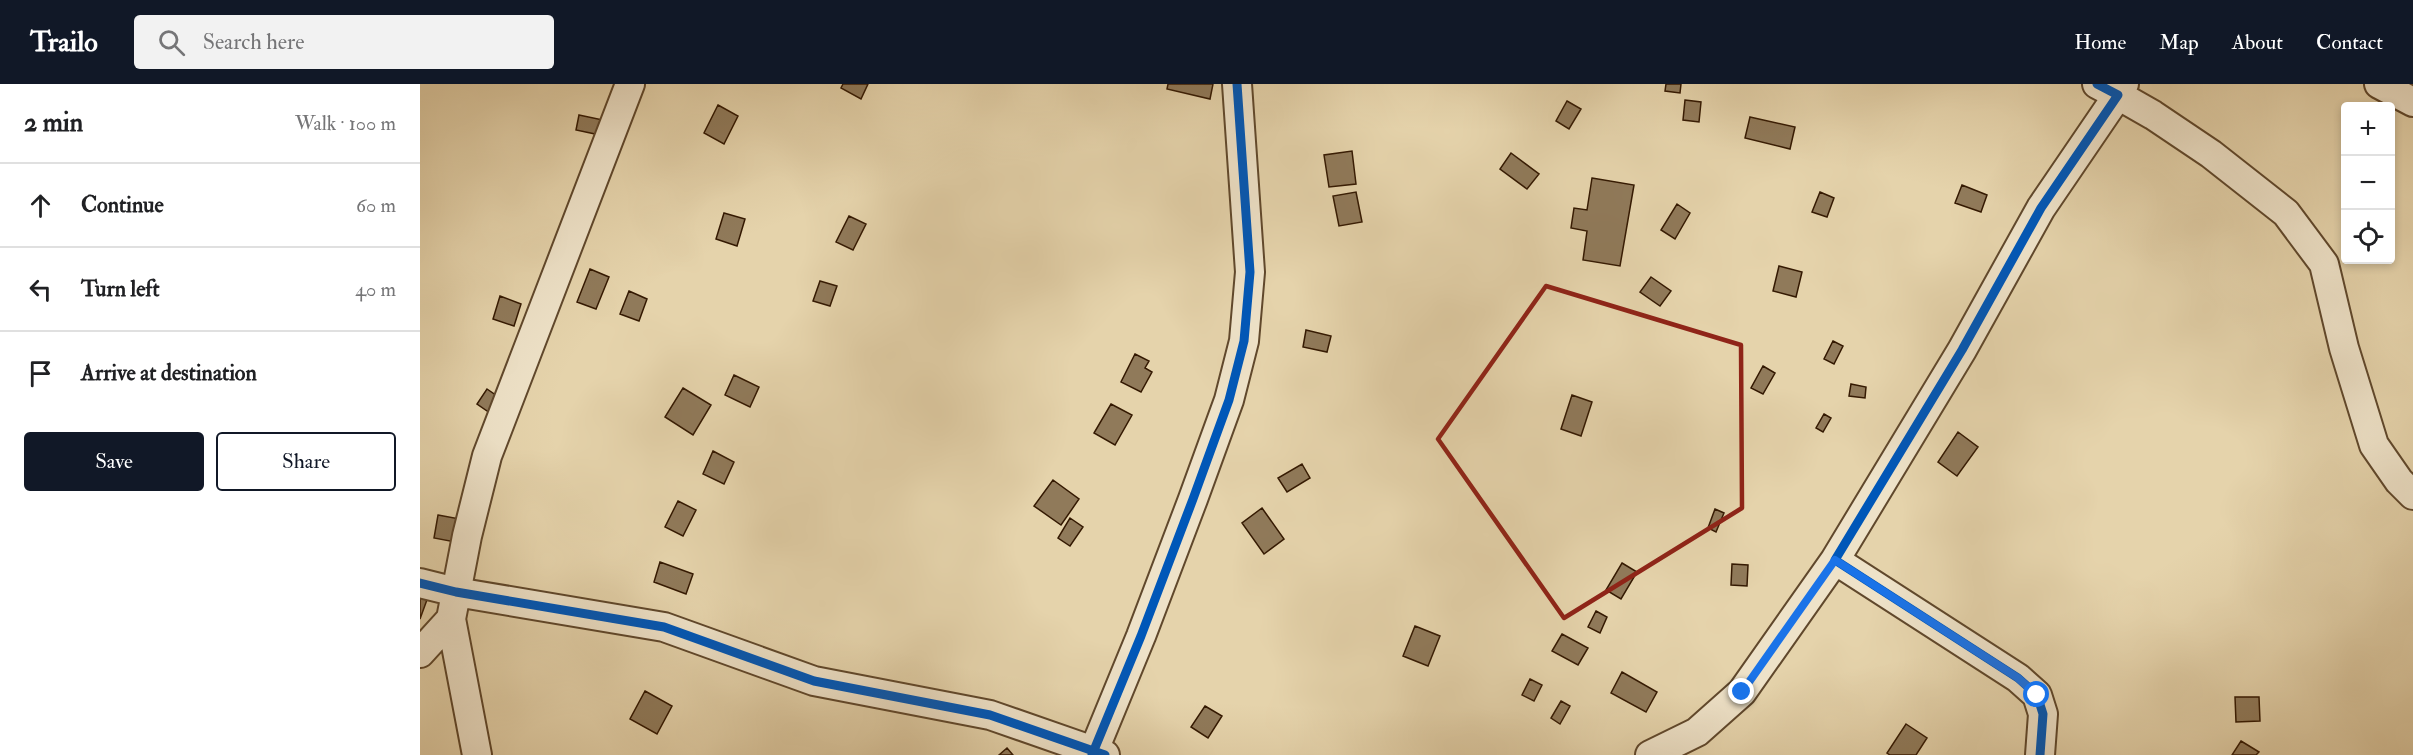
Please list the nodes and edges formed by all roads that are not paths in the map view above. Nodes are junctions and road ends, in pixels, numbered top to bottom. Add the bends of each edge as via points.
1 (630, 84) edge
2 (1237, 84) edge
3 (2379, 84) edge
4 (2113, 88) edge
5 (2413, 102) edge
6 (2413, 495) edge
7 (1835, 560) junction
8 (420, 583) edge
9 (454, 605) junction
10 (420, 653) edge
11 (1097, 754) edge
12 (477, 755) edge
13 (1650, 755) edge
14 (2040, 755) edge

1 - 9 street via 487,456
2 - 11 street via 1250,272 1244,341 1229,400
3 - 5 street
4 - 6 street via 2211,154 2286,213 2324,264 2344,348 2374,445
4 - 7 street
7 - 13 street via 1742,692 1697,732
7 - 14 street via 2018,678 2037,695 2043,714
8 - 9 street
9 - 10 street
9 - 11 street via 664,627 814,681 990,715
9 - 12 street

